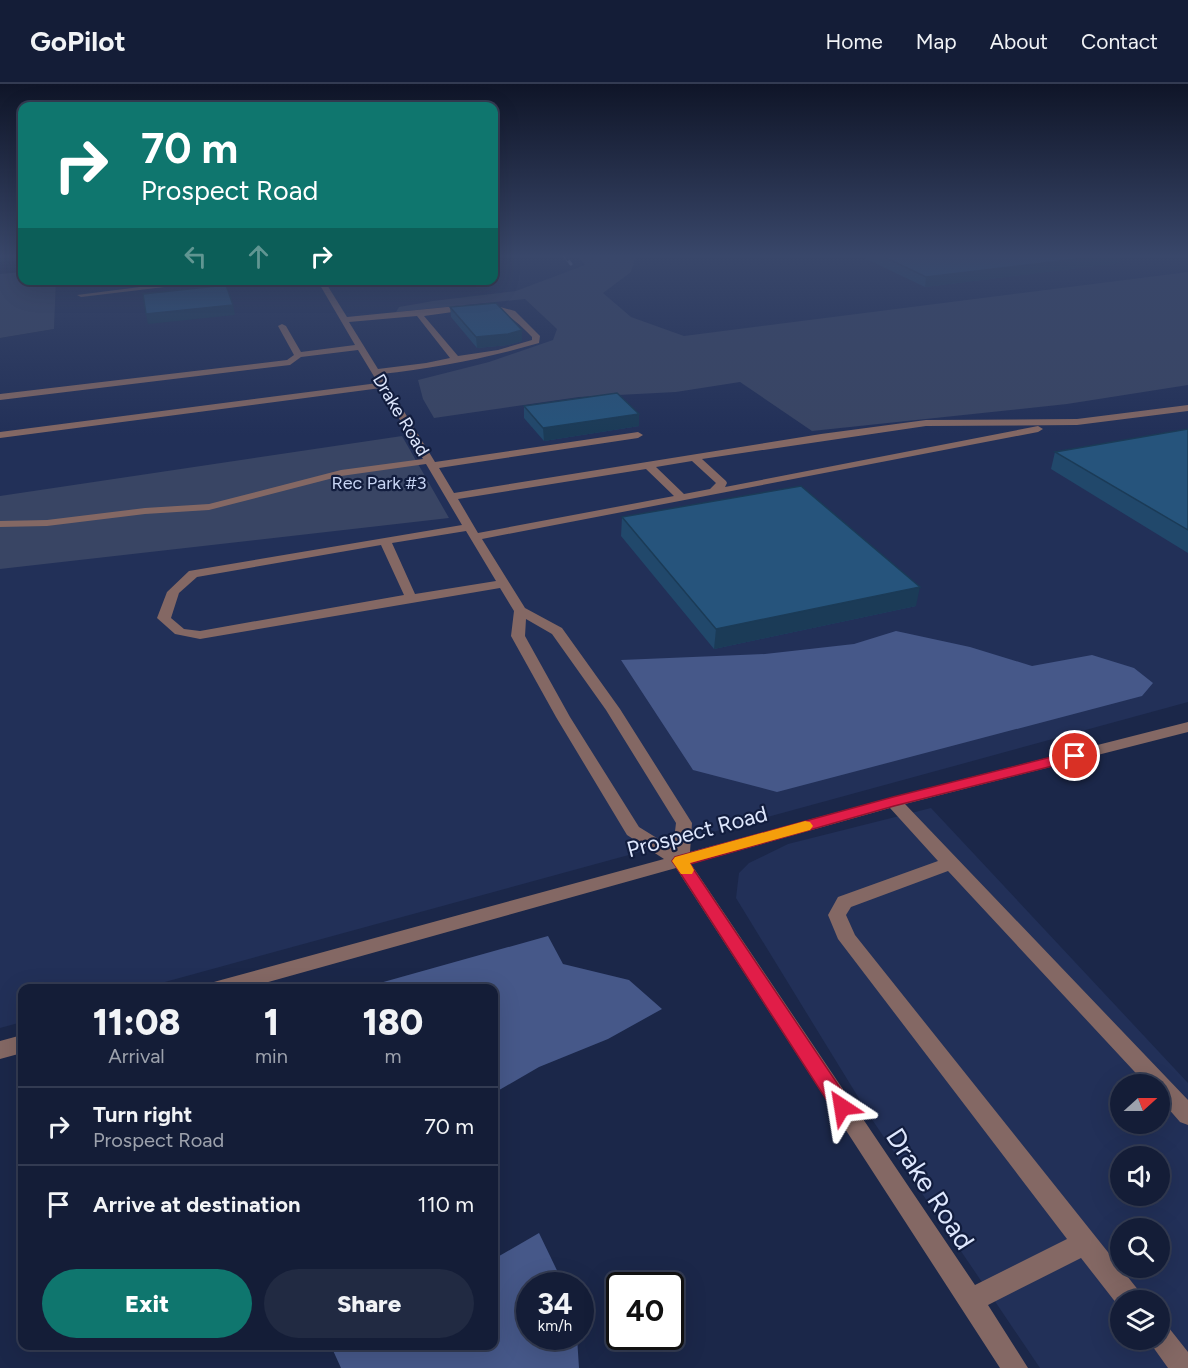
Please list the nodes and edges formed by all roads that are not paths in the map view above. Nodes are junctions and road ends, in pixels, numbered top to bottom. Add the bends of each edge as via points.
1 (341, 315) edge
2 (407, 315) edge
3 (420, 315) edge
4 (514, 315) edge
5 (344, 320) junction
6 (282, 326) dead end
7 (360, 347) junction
8 (298, 355) junction
9 (454, 359) junction
10 (376, 372) junction
11 (383, 385) junction
12 (0, 397) edge
13 (1188, 408) edge
14 (1077, 422) junction
15 (0, 435) edge
16 (638, 435) dead end
17 (695, 458) junction
18 (430, 463) junction
19 (648, 465) junction
20 (714, 492) junction
21 (451, 497) junction
22 (682, 498) junction
23 (0, 524) edge
24 (472, 532) junction
25 (385, 542) junction
26 (503, 584) junction
27 (411, 598) junction
28 (520, 611) junction
29 (1188, 727) edge
30 (893, 802) junction
31 (680, 861) junction
32 (951, 863) junction
33 (236, 984) edge
34 (18, 1045) edge
35 (0, 1050) edge
36 (1149, 1074) edge
37 (1170, 1096) edge
38 (1188, 1115) edge
39 (1085, 1243) junction
40 (1122, 1290) edge
41 (969, 1301) junction
42 (1170, 1350) edge
43 (1015, 1368) edge
44 (1184, 1368) edge

1 - 5 street, Drake Road
2 - 5 street
3 - 9 street
4 - 9 street via 536,336 536,341
5 - 7 street, Drake Road
6 - 8 street
7 - 8 street
7 - 10 street, Drake Road
8 - 12 street via 290,362
9 - 10 street
10 - 11 street, Drake Road
11 - 15 street
11 - 18 street, Drake Road
13 - 14 street
14 - 17 street via 926,423
14 - 20 street
16 - 18 street
17 - 19 street
17 - 20 street via 722,483
18 - 21 street, Drake Road
18 - 23 street via 341,473 209,507
19 - 21 street
19 - 22 street
20 - 22 street
21 - 24 street, Drake Road
22 - 24 street
24 - 25 street
24 - 26 street, Drake Road
25 - 27 street
25 - 27 street via 193,574 178,584 166,601 164,618 172,629 200,635
26 - 27 street
26 - 28 street, Drake Road
28 - 31 street, Drake Road via 518,636 633,831
28 - 31 street, Drake Road via 557,631 613,709 684,823
29 - 30 street, Prospect Road
30 - 31 street, Prospect Road
30 - 32 street
31 - 33 street, Prospect Road
31 - 41 street, Drake Road
32 - 36 street
32 - 39 street via 844,902 837,915 847,939
34 - 35 street
37 - 38 street
39 - 40 street
39 - 41 street
41 - 43 street, Drake Road
42 - 44 street

